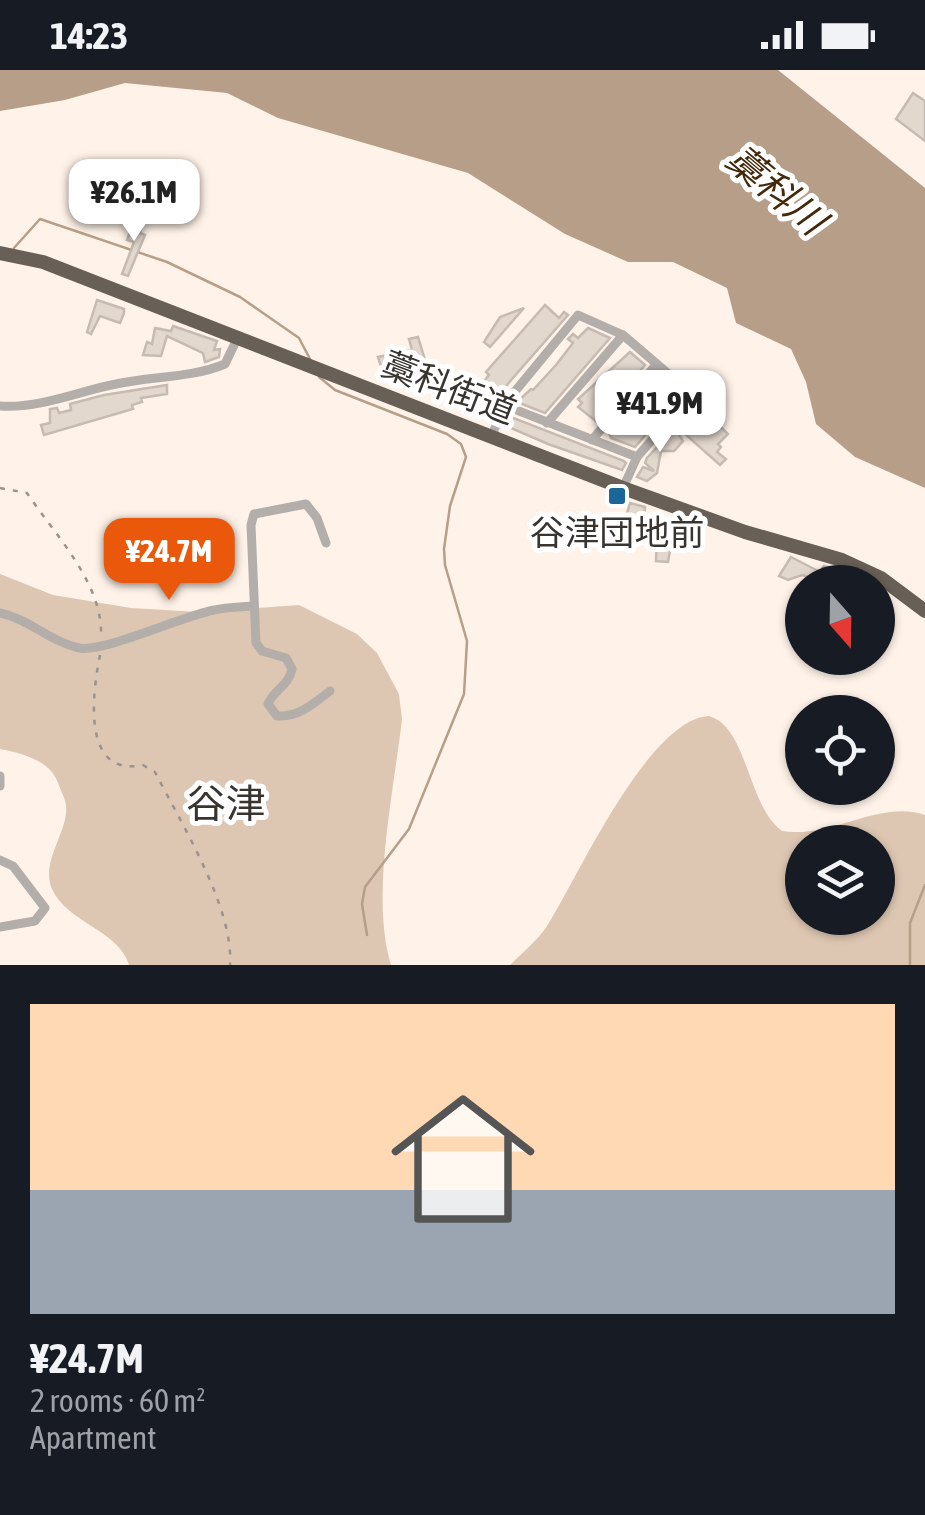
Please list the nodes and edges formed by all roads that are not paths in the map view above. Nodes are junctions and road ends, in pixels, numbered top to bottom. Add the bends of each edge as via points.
1 (0, 252) edge
2 (623, 336) junction
3 (238, 337) junction
4 (655, 366) junction
5 (482, 397) dead end
6 (0, 406) edge
7 (503, 406) junction
8 (547, 423) junction
9 (492, 436) junction
10 (592, 440) junction
11 (637, 457) junction
12 (623, 488) junction
13 (326, 543) dead end
14 (253, 606) junction
15 (925, 611) edge
16 (0, 613) edge
17 (330, 691) dead end
18 (0, 776) edge
19 (0, 786) edge
20 (0, 860) edge
21 (0, 927) edge

1 - 3 highway, 藁科街道
2 - 4 street
2 - 7 street via 578,315
2 - 8 street
3 - 6 street via 225,364 210,370
3 - 9 highway, 藁科街道
4 - 10 street
4 - 11 street via 692,394
5 - 7 street
7 - 8 street
7 - 9 street
8 - 10 street
9 - 12 highway, 藁科街道
10 - 11 street
11 - 12 street
12 - 15 highway, 藁科街道 via 842,560 881,578
13 - 14 street via 306,504 254,514
14 - 16 street via 214,610 100,649 52,639
14 - 17 street via 256,643 286,658 292,669 268,704 277,716 300,713
18 - 19 street
20 - 21 street via 13,866 45,908 35,921

